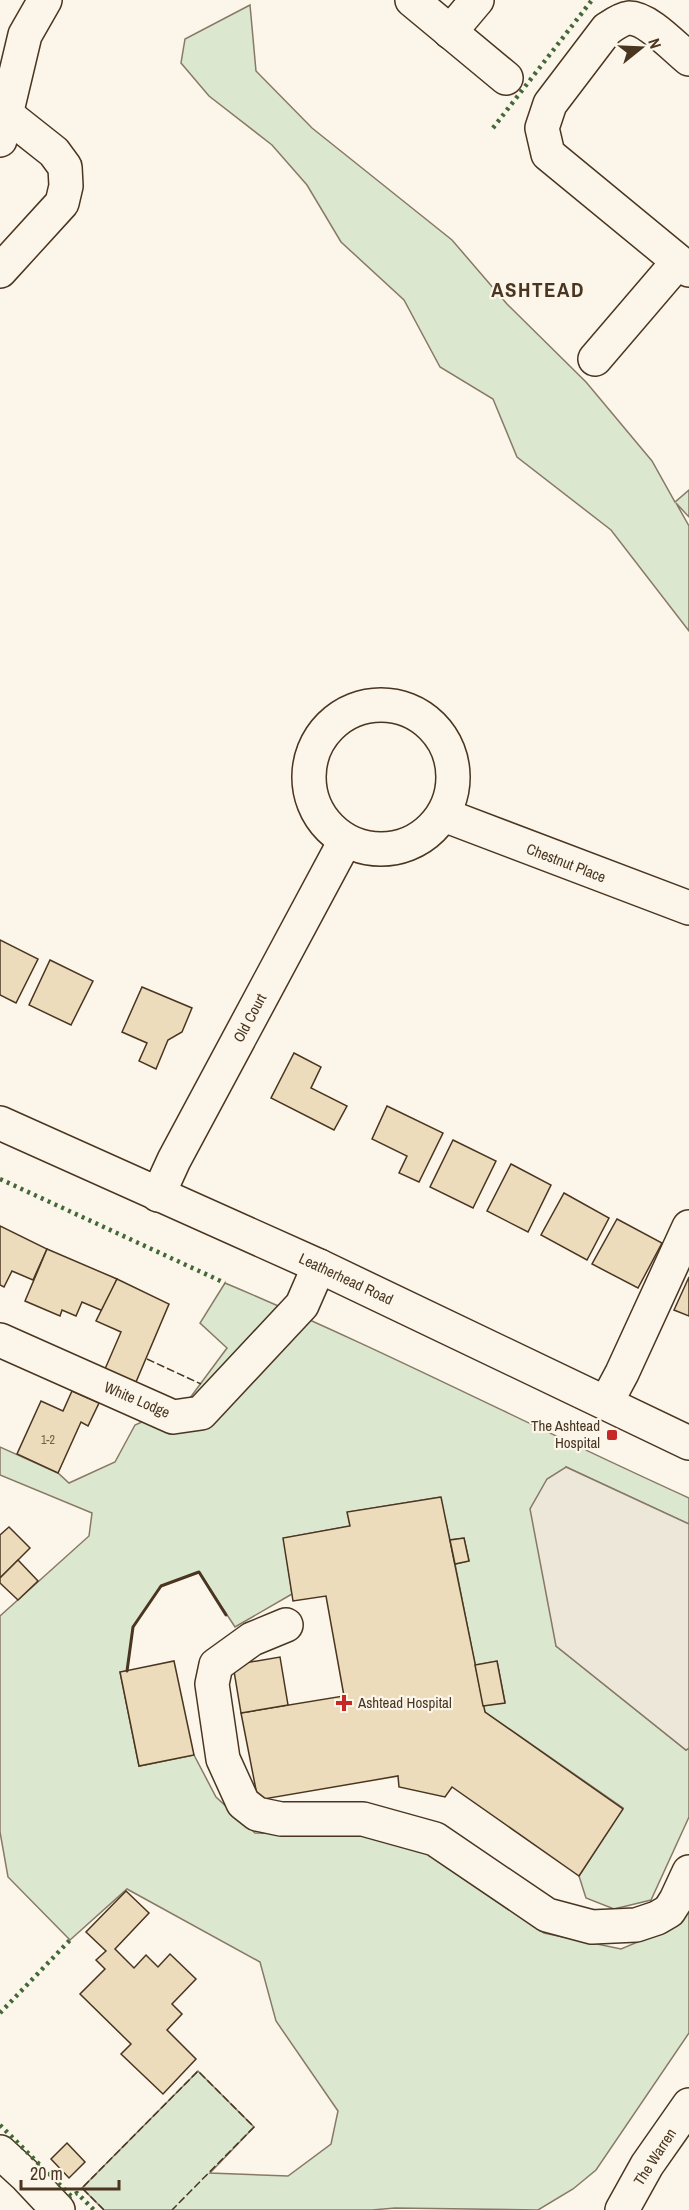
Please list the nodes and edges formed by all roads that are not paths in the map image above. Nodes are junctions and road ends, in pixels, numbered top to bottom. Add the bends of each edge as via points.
1 (45, 0) edge
2 (412, 0) edge
3 (477, 0) edge
4 (450, 32) junction
5 (680, 52) edge
6 (506, 78) dead end
7 (3, 127) edge
8 (684, 266) edge
9 (0, 271) edge
10 (595, 359) dead end
11 (444, 815) junction
12 (345, 841) junction
13 (689, 909) edge
14 (0, 1123) edge
15 (158, 1196) junction
16 (689, 1227) edge
17 (319, 1266) junction
18 (0, 1340) edge
19 (606, 1403) junction
20 (689, 1443) edge
21 (286, 1625) dead end
22 (689, 1872) edge
23 (689, 2105) edge
24 (0, 2152) edge
25 (57, 2210) edge
26 (622, 2210) edge

1 - 7 main road via 25,35
2 - 4 main road
3 - 4 main road
4 - 6 main road
5 - 8 main road via 650,26 628,18 618,22 607,29 550,104 542,128 548,154
7 - 9 main road via 54,152 65,167 66,186 62,203
8 - 10 main road
11 - 12 main road via 416,841 407,844 380,850
11 - 12 main road via 454,779 446,742 419,714 382,703 345,712 318,739 308,776 317,813
11 - 13 main road, Chestnut Place
12 - 15 main road, Old Court
14 - 15 main road, Leatherhead Road
15 - 17 main road, Leatherhead Road
16 - 19 main road
17 - 18 main road, White Lodge via 302,1305 201,1413 174,1417
17 - 19 main road, Leatherhead Road
19 - 20 main road, Leatherhead Road
21 - 22 main road via 252,1639 216,1665 212,1684 223,1760 243,1803 258,1814 280,1819 363,1819 435,1839 547,1915 592,1927 636,1925 657,1918 669,1911
23 - 26 main road, The Warren via 647,2165
24 - 25 main road

